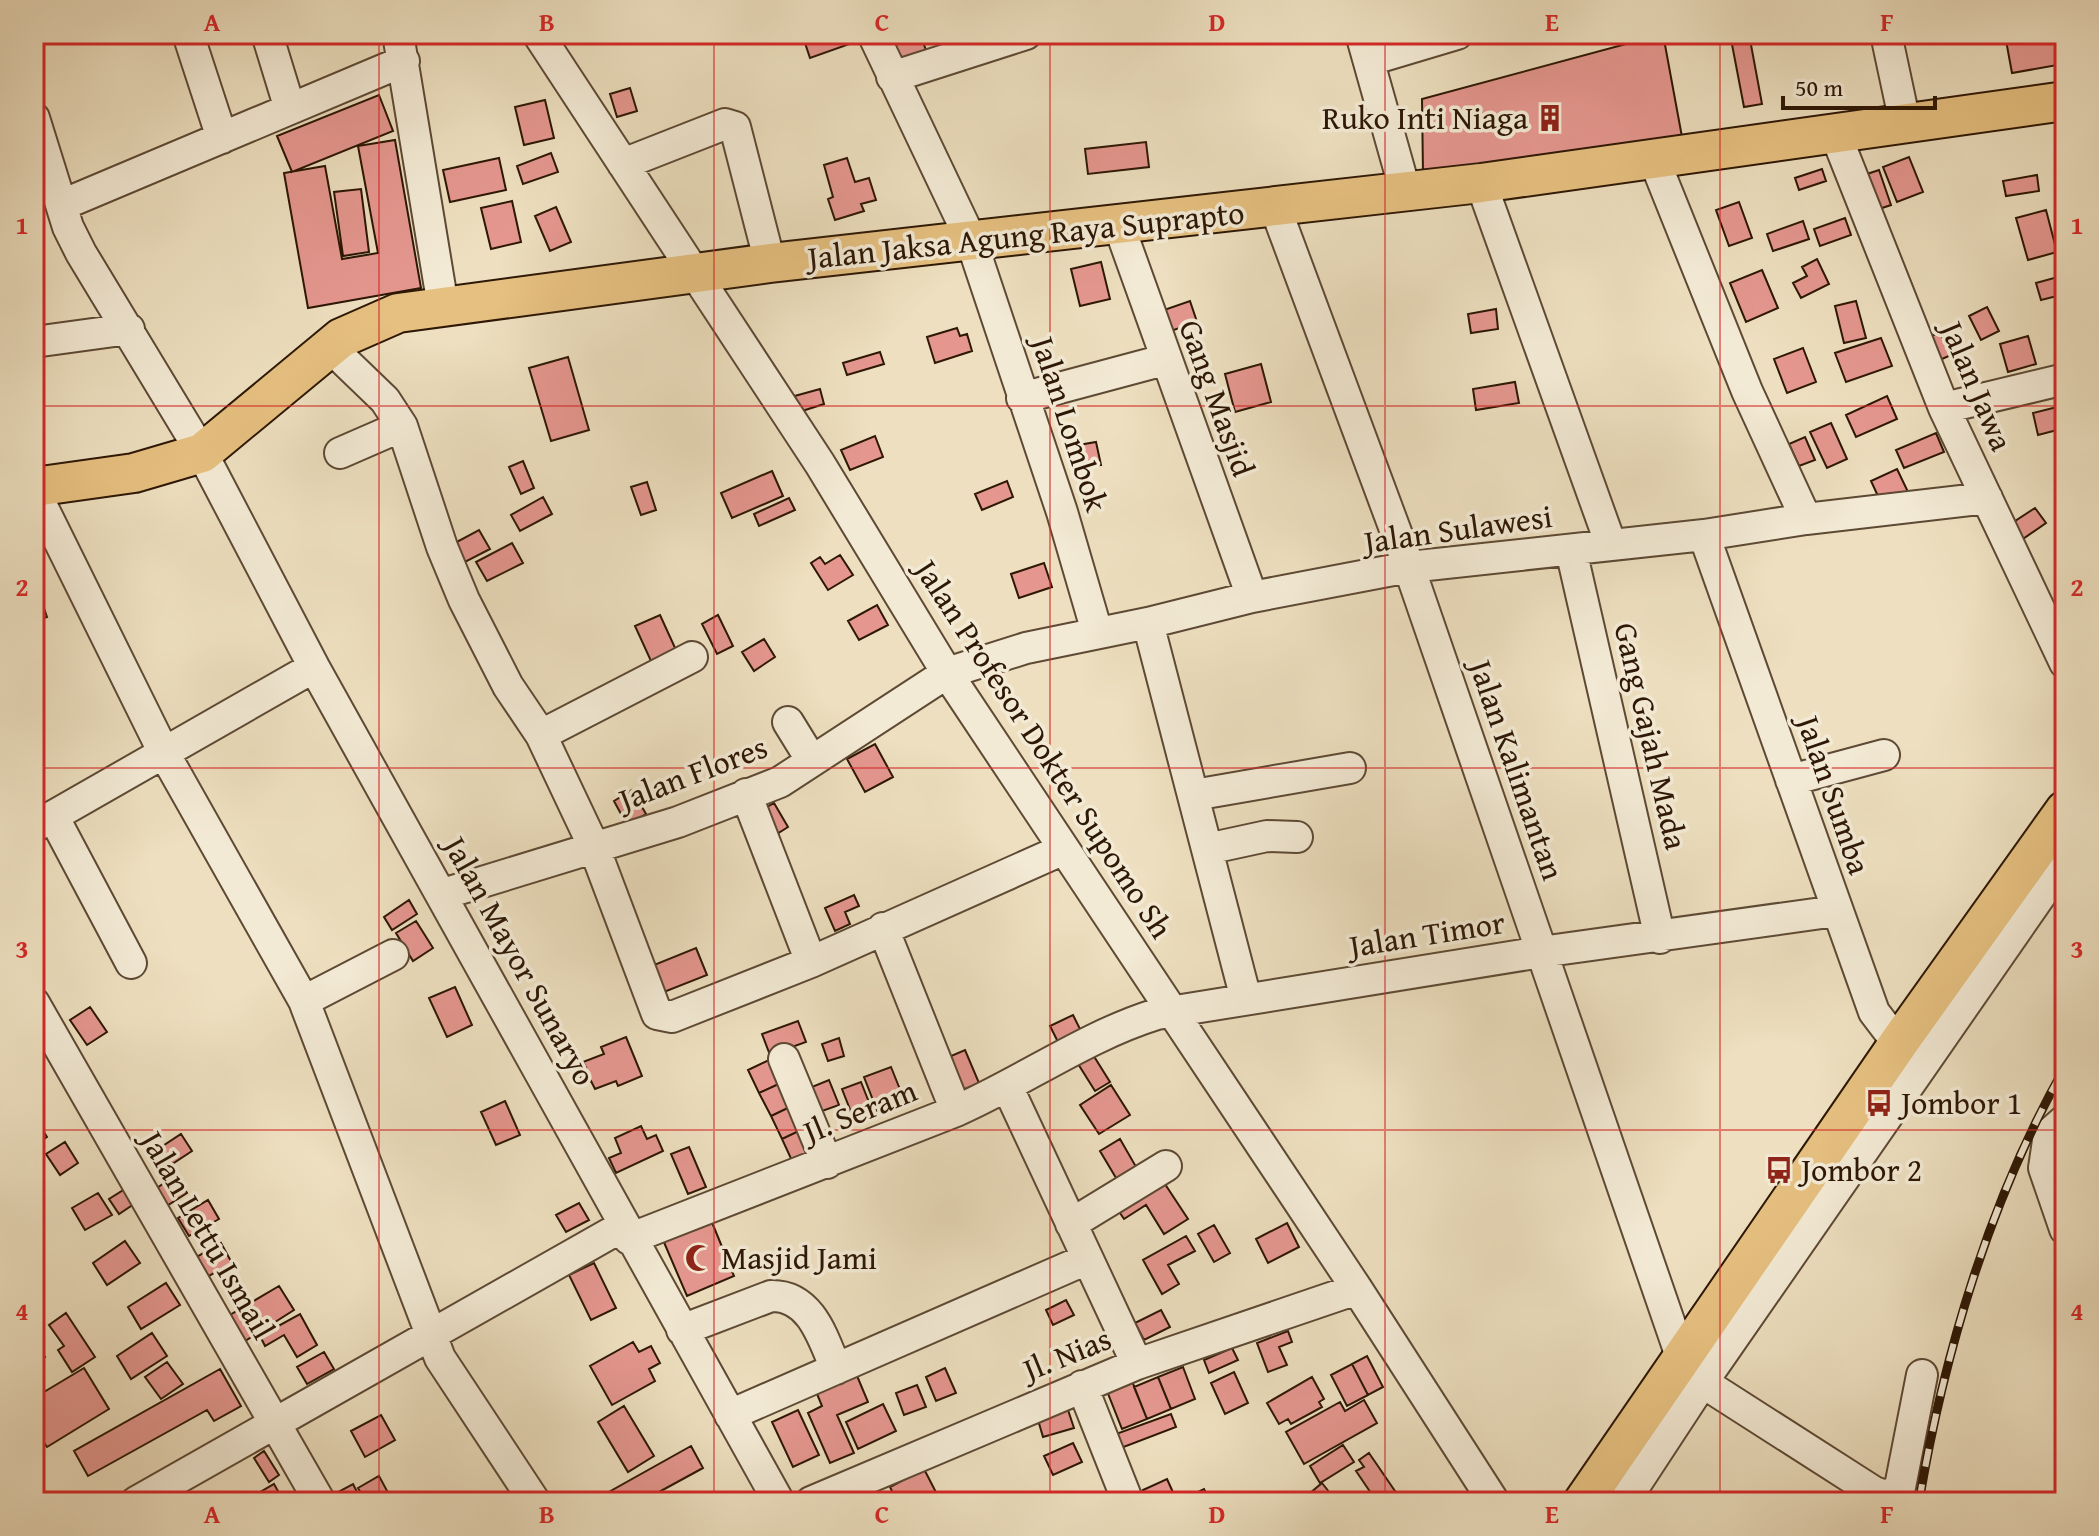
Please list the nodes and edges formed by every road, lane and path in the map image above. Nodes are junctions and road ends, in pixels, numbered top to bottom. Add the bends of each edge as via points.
1 (188, 34) edge
2 (267, 34) edge
3 (538, 34) edge
4 (873, 34) edge
5 (1026, 34) edge
6 (1457, 34) edge
7 (1886, 34) edge
8 (1365, 47) edge
9 (401, 48) edge
10 (892, 77) junction
11 (2065, 101) edge
12 (290, 109) junction
13 (34, 118) edge
14 (1905, 123) junction
15 (1835, 133) junction
16 (222, 138) junction
17 (1653, 157) junction
18 (623, 164) junction
19 (1481, 183) junction
20 (1405, 190) junction
21 (1275, 207) junction
22 (1118, 223) junction
23 (71, 228) junction
24 (971, 240) junction
25 (770, 263) junction
26 (694, 273) junction
27 (443, 306) junction
28 (129, 329) junction
29 (34, 342) edge
30 (330, 347) junction
31 (1164, 360) junction
32 (2065, 379) edge
33 (1022, 398) junction
34 (1944, 408) junction
35 (402, 426) junction
36 (202, 453) junction
37 (340, 453) dead end
38 (34, 488) edge
39 (1987, 498) junction
40 (1806, 519) junction
41 (1704, 535) junction
42 (1611, 545) junction
43 (1571, 550) junction
44 (1409, 567) junction
45 (1252, 597) junction
46 (1148, 623) junction
47 (1097, 632) junction
48 (692, 657) dead end
49 (2065, 663) edge
50 (314, 667) junction
51 (947, 673) junction
52 (788, 722) dead end
53 (541, 735) junction
54 (164, 753) junction
55 (1884, 755) dead end
56 (812, 761) junction
57 (1350, 768) dead end
58 (1791, 780) junction
59 (746, 794) junction
60 (1194, 795) junction
61 (2065, 810) edge
62 (43, 822) edge
63 (1297, 837) dead end
64 (594, 847) junction
65 (1207, 849) junction
66 (1044, 857) junction
67 (2065, 860) edge
68 (443, 894) junction
69 (1836, 911) junction
70 (883, 928) junction
71 (1660, 938) junction
72 (1541, 952) junction
73 (393, 955) dead end
74 (811, 962) junction
75 (131, 963) dead end
76 (1246, 999) junction
77 (304, 1001) junction
78 (34, 1003) edge
79 (1172, 1011) junction
80 (1116, 1028) joint
81 (1912, 1050) junction
82 (784, 1059) dead end
83 (1008, 1088) junction
84 (956, 1111) junction
85 (2065, 1120) edge
86 (827, 1163) junction
87 (1166, 1166) dead end
88 (1071, 1224) junction
89 (2065, 1229) edge
90 (626, 1232) junction
91 (1087, 1259) junction
92 (1357, 1289) junction
93 (682, 1330) junction
94 (429, 1335) junction
95 (1137, 1364) junction
96 (836, 1369) junction
97 (1687, 1369) junction
98 (1922, 1375) dead end
99 (1082, 1386) junction
100 (730, 1415) junction
101 (273, 1424) junction
102 (1873, 1497) edge
103 (136, 1502) edge
104 (320, 1502) edge
105 (535, 1502) edge
106 (779, 1502) edge
107 (811, 1502) edge
108 (1128, 1502) edge
109 (1494, 1502) edge
110 (1583, 1502) edge
111 (1624, 1502) edge

1 - 16 street
2 - 12 street
3 - 18 street, Jalan Profesor Dokter Supomo Sh
4 - 10 street, Jalan Lombok
5 - 10 street
6 - 8 street
7 - 14 street
8 - 20 street
9 - 12 street
9 - 27 street
10 - 24 street, Jalan Lombok
11 - 14 main road, Jalan Jaksa Agung Raya Suprapto
12 - 16 street
13 - 23 street, Jalan Mayor Sunaryo
14 - 15 main road, Jalan Jaksa Agung Raya Suprapto
15 - 17 main road, Jalan Jaksa Agung Raya Suprapto
15 - 34 street, Jalan Jawa
16 - 23 street
17 - 19 main road, Jalan Jaksa Agung Raya Suprapto
17 - 40 street via 1747,391
18 - 25 street via 725,124 735,127
18 - 26 street, Jalan Profesor Dokter Supomo Sh
19 - 20 main road, Jalan Jaksa Agung Raya Suprapto
19 - 42 street
20 - 21 main road, Jalan Jaksa Agung Raya Suprapto
21 - 22 main road, Jalan Jaksa Agung Raya Suprapto
21 - 44 street, Jalan Kalimantan
22 - 24 main road, Jalan Jaksa Agung Raya Suprapto
22 - 31 street, Gang Masjid
23 - 28 street, Jalan Mayor Sunaryo
24 - 25 main road, Jalan Jaksa Agung Raya Suprapto
24 - 33 street, Jalan Lombok
25 - 26 main road, Jalan Jaksa Agung Raya Suprapto
26 - 27 main road, Jalan Jaksa Agung Raya Suprapto
26 - 51 street, Jalan Profesor Dokter Supomo Sh via 820,464
27 - 30 main road, Jalan Jaksa Agung Raya Suprapto via 398,313 365,325
28 - 29 street
28 - 36 street, Jalan Mayor Sunaryo
30 - 35 street via 385,400
30 - 36 main road, Jalan Jaksa Agung Raya Suprapto
31 - 33 street
31 - 45 street, Gang Masjid
32 - 34 street
33 - 47 street, Jalan Lombok
34 - 39 street, Jalan Jawa
35 - 37 street
35 - 53 street via 464,600 508,686
36 - 38 main road, Jalan Jaksa Agung Raya Suprapto via 134,473
36 - 50 street, Jalan Mayor Sunaryo
38 - 54 street
39 - 40 street, Jalan Sulawesi
39 - 49 street, Jalan Jawa
40 - 41 street, Jalan Sulawesi
41 - 42 street, Jalan Sulawesi
41 - 58 street, Jalan Sumba
42 - 43 street, Jalan Sulawesi
43 - 44 street, Jalan Sulawesi
43 - 71 street, Gang Gajah Mada
44 - 45 street, Jalan Sulawesi
44 - 72 street, Jalan Kalimantan
45 - 46 street, Jalan Sulawesi
46 - 47 street, Jalan Sulawesi
46 - 60 street
47 - 51 street, Jalan Sulawesi
48 - 53 street
50 - 54 street
50 - 68 street, Jalan Mayor Sunaryo
51 - 56 street, Jalan Flores
51 - 66 street, Jalan Profesor Dokter Supomo Sh
52 - 56 street
53 - 64 street
54 - 62 street
54 - 77 street
55 - 58 street
56 - 59 street, Jalan Flores via 780,782
57 - 60 street
58 - 69 street, Jalan Sumba
59 - 64 street, Jalan Flores via 678,822
59 - 74 street
60 - 65 street
61 - 81 main road
62 - 75 street
63 - 65 street via 1267,836
64 - 68 street, Jalan Flores
64 - 74 street via 653,1008 661,1017
65 - 76 street
66 - 70 street
66 - 79 street, Jalan Profesor Dokter Supomo Sh
67 - 81 street
68 - 90 street, Jalan Mayor Sunaryo
69 - 71 street, Jalan Timor
69 - 81 street, Jalan Sumba via 1874,1012
70 - 74 street
70 - 84 street
71 - 72 street, Jalan Timor
72 - 76 street, Jalan Timor
72 - 97 street, Jalan Kalimantan
73 - 77 street
76 - 79 street, Jalan Timor
77 - 94 street
78 - 101 street, Jalan Lettu Ismail
79 - 80 street, Jalan Timor
79 - 92 street, Jalan Profesor Dokter Supomo Sh
80 - 83 street, Jl. Seram
81 - 97 main road
82 - 86 street
83 - 84 street, Jl. Seram
83 - 88 street
84 - 86 street, Jl. Seram
85 - 89 street via 2049,1134 2044,1168
86 - 90 street, Jl. Seram
87 - 88 street
88 - 91 street
90 - 93 street, Jalan Mayor Sunaryo
90 - 94 street, Jl. Seram
91 - 95 street
91 - 96 street
92 - 95 street, Jl. Nias
92 - 109 street, Jalan Profesor Dokter Supomo Sh
93 - 96 street via 783,1296 810,1313
93 - 100 street, Jalan Mayor Sunaryo
94 - 101 street, Jl. Seram
94 - 105 street
95 - 99 street, Jl. Nias
96 - 100 street
97 - 102 street
97 - 110 main road
97 - 111 street
98 - 102 street via 1900,1487 1888,1497
99 - 107 street, Jl. Nias
99 - 108 street
100 - 106 street, Jalan Mayor Sunaryo
101 - 103 street, Jl. Seram
101 - 104 street, Jalan Lettu Ismail

